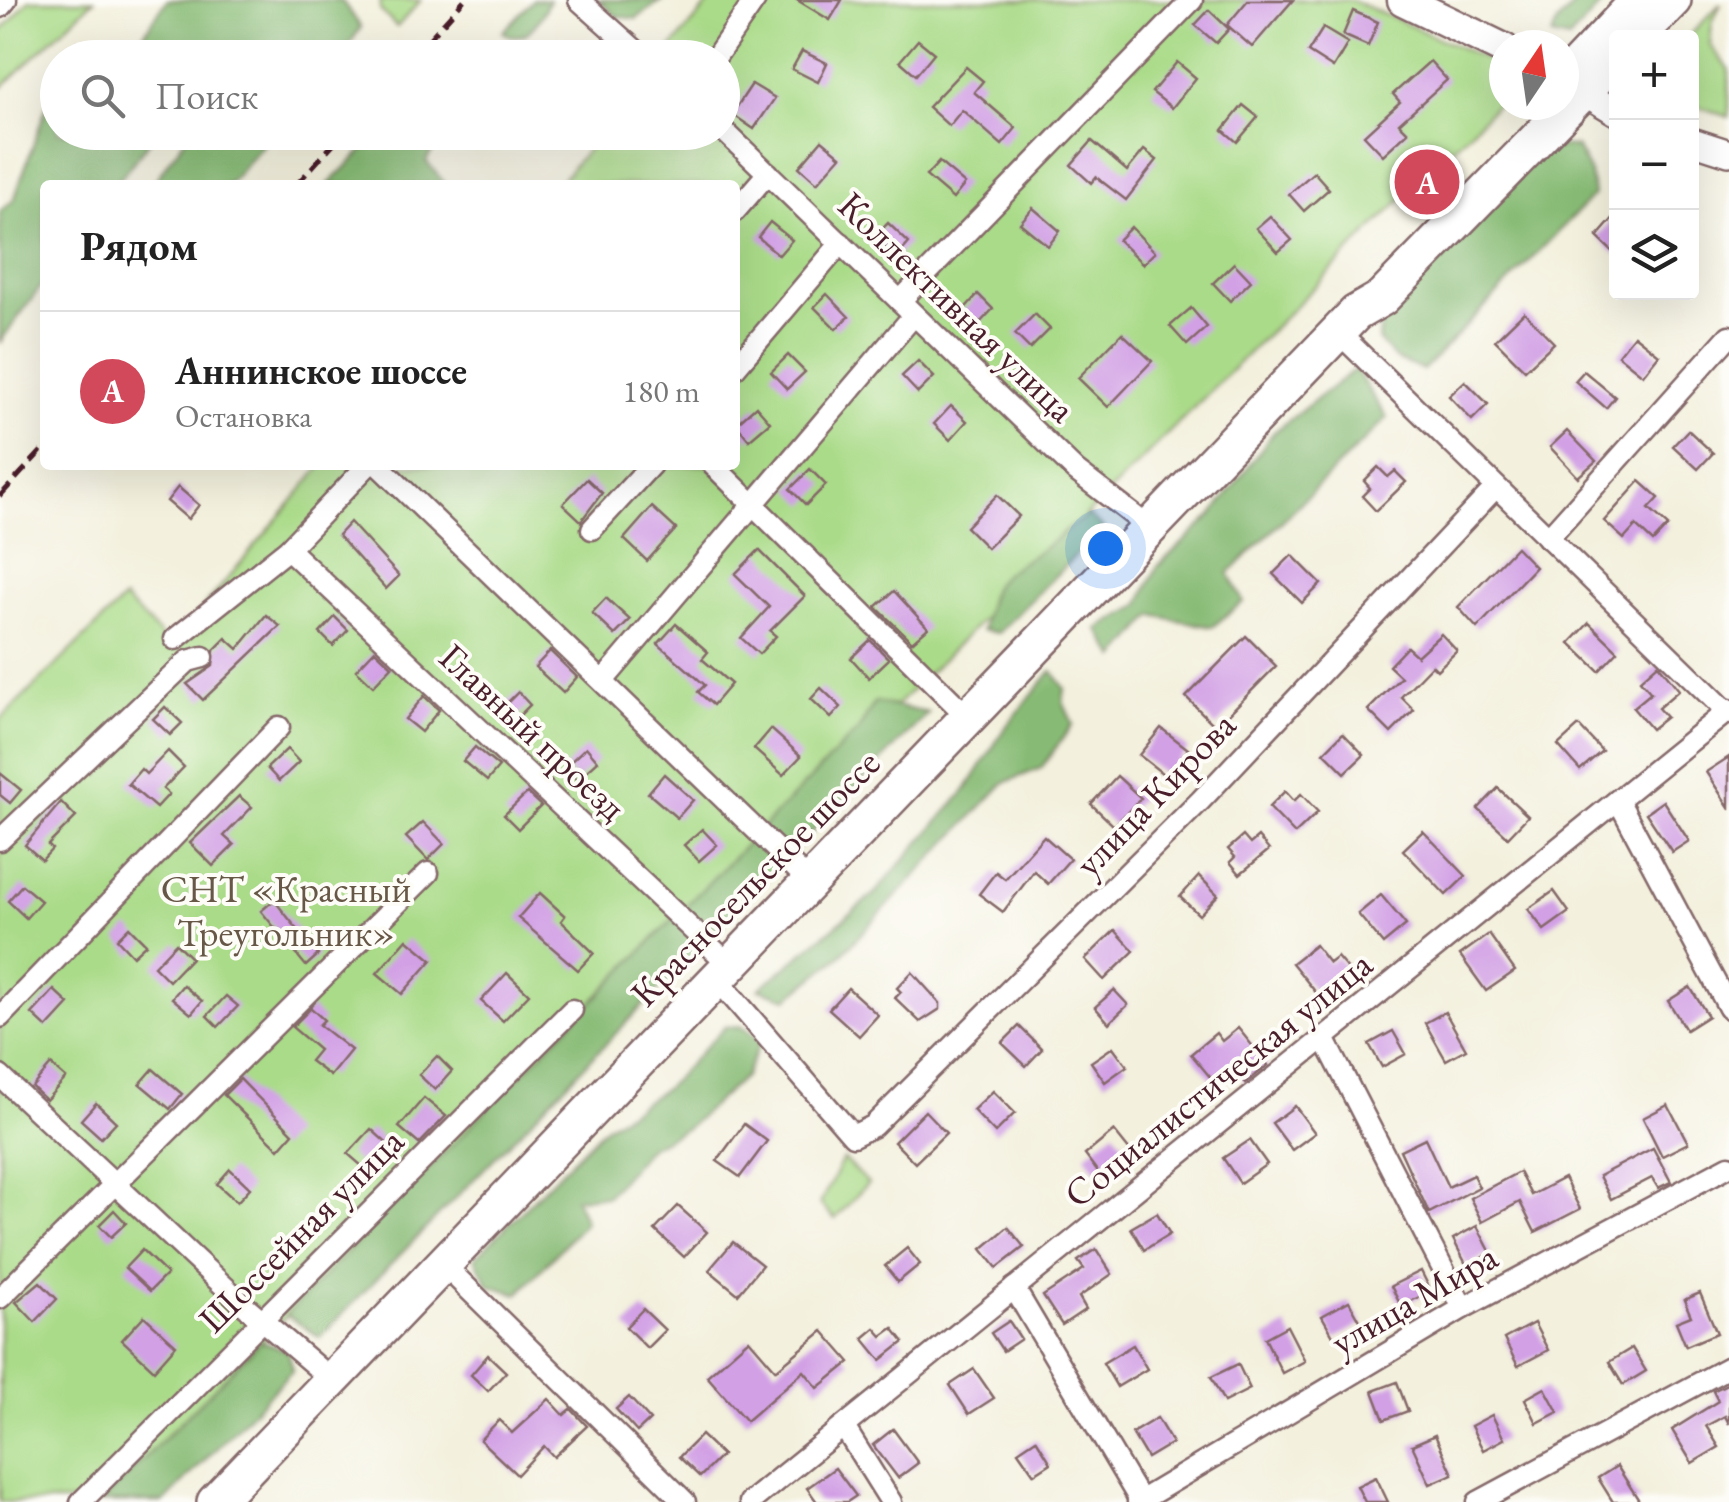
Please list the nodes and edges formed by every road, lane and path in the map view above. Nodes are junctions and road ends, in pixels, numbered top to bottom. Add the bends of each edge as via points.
1 (6, 0) edge
2 (579, 0) edge
3 (755, 0) edge
4 (1192, 0) edge
5 (1403, 0) edge
6 (1640, 0) edge
7 (1673, 0) edge
8 (0, 6) edge
9 (1644, 30) edge
10 (624, 40) edge
11 (727, 40) edge
12 (1489, 42) edge
13 (1609, 62) edge
14 (1579, 73) edge
15 (1579, 79) edge
16 (1579, 89) edge
17 (1609, 108) edge
18 (1525, 120) edge
19 (1538, 120) edge
20 (1699, 142) edge
21 (740, 146) edge
22 (1729, 153) edge
23 (768, 173) junction
24 (740, 205) edge
25 (841, 243) junction
26 (907, 308) junction
27 (1347, 322) junction
28 (1729, 336) edge
29 (740, 362) edge
30 (363, 470) edge
31 (383, 470) edge
32 (646, 470) edge
33 (719, 470) edge
34 (1496, 488) junction
35 (753, 501) junction
36 (1150, 528) junction
37 (592, 529) dead end
38 (1548, 538) junction
39 (288, 549) junction
40 (175, 639) dead end
41 (203, 657) dead end
42 (603, 681) junction
43 (1728, 712) edge
44 (968, 717) junction
45 (278, 727) dead end
46 (1618, 800) junction
47 (0, 840) edge
48 (428, 873) dead end
49 (810, 882) junction
50 (723, 972) junction
51 (1729, 1008) edge
52 (572, 1010) dead end
53 (0, 1017) edge
54 (1324, 1038) junction
55 (0, 1076) edge
56 (853, 1136) joint
57 (1729, 1166) edge
58 (113, 1181) junction
59 (444, 1264) junction
60 (1014, 1288) junction
61 (0, 1298) edge
62 (1463, 1308) junction
63 (260, 1319) junction
64 (1729, 1367) edge
65 (332, 1380) junction
66 (844, 1427) junction
67 (81, 1502) edge
68 (215, 1502) edge
69 (685, 1502) edge
70 (750, 1502) edge
71 (891, 1502) edge
72 (1140, 1502) edge
73 (1478, 1502) edge

1 - 8 street
2 - 10 street
3 - 11 street
4 - 26 street
5 - 12 main road
6 - 14 highway, Красносельское шоссе
7 - 9 highway
13 - 15 highway, Красносельское шоссе
16 - 17 street
18 - 27 highway, Красносельское шоссе via 1366,286
19 - 27 highway, Красносельское шоссе via 1382,298
20 - 22 street
21 - 23 street, Коллективная улица
23 - 24 street
23 - 25 street, Коллективная улица
25 - 26 street, Коллективная улица
25 - 29 street
26 - 35 street
26 - 36 street, Коллективная улица via 1076,471
27 - 34 street
27 - 36 highway, Красносельское шоссе
28 - 38 street
30 - 39 street
31 - 42 street
32 - 37 street
33 - 35 street
34 - 38 street
34 - 56 street, улица Кирова via 1201,800 873,1126
35 - 42 street
35 - 44 street
36 - 44 highway, Красносельское шоссе
38 - 43 street
39 - 40 street
39 - 50 street, Главный проезд
41 - 47 street via 188,661
42 - 49 street
43 - 46 street, Социалистическая улица
44 - 49 highway, Красносельское шоссе
45 - 53 street
46 - 51 street
46 - 54 street, Социалистическая улица
48 - 58 street
49 - 50 highway, Красносельское шоссе
50 - 56 street, Главный проезд
50 - 59 highway, Красносельское шоссе
52 - 63 street, Шоссейная улица
54 - 60 street, Социалистическая улица
54 - 62 street
55 - 58 street
57 - 62 street, улица Мира
58 - 61 street
58 - 63 street
59 - 65 highway, Красносельское шоссе
59 - 69 street
60 - 66 street, Социалистическая улица
60 - 72 street
62 - 72 street, улица Мира
63 - 65 street
63 - 67 street, Шоссейная улица
64 - 73 street
65 - 68 highway, Красносельское шоссе
66 - 70 street, Социалистическая улица
66 - 71 street

